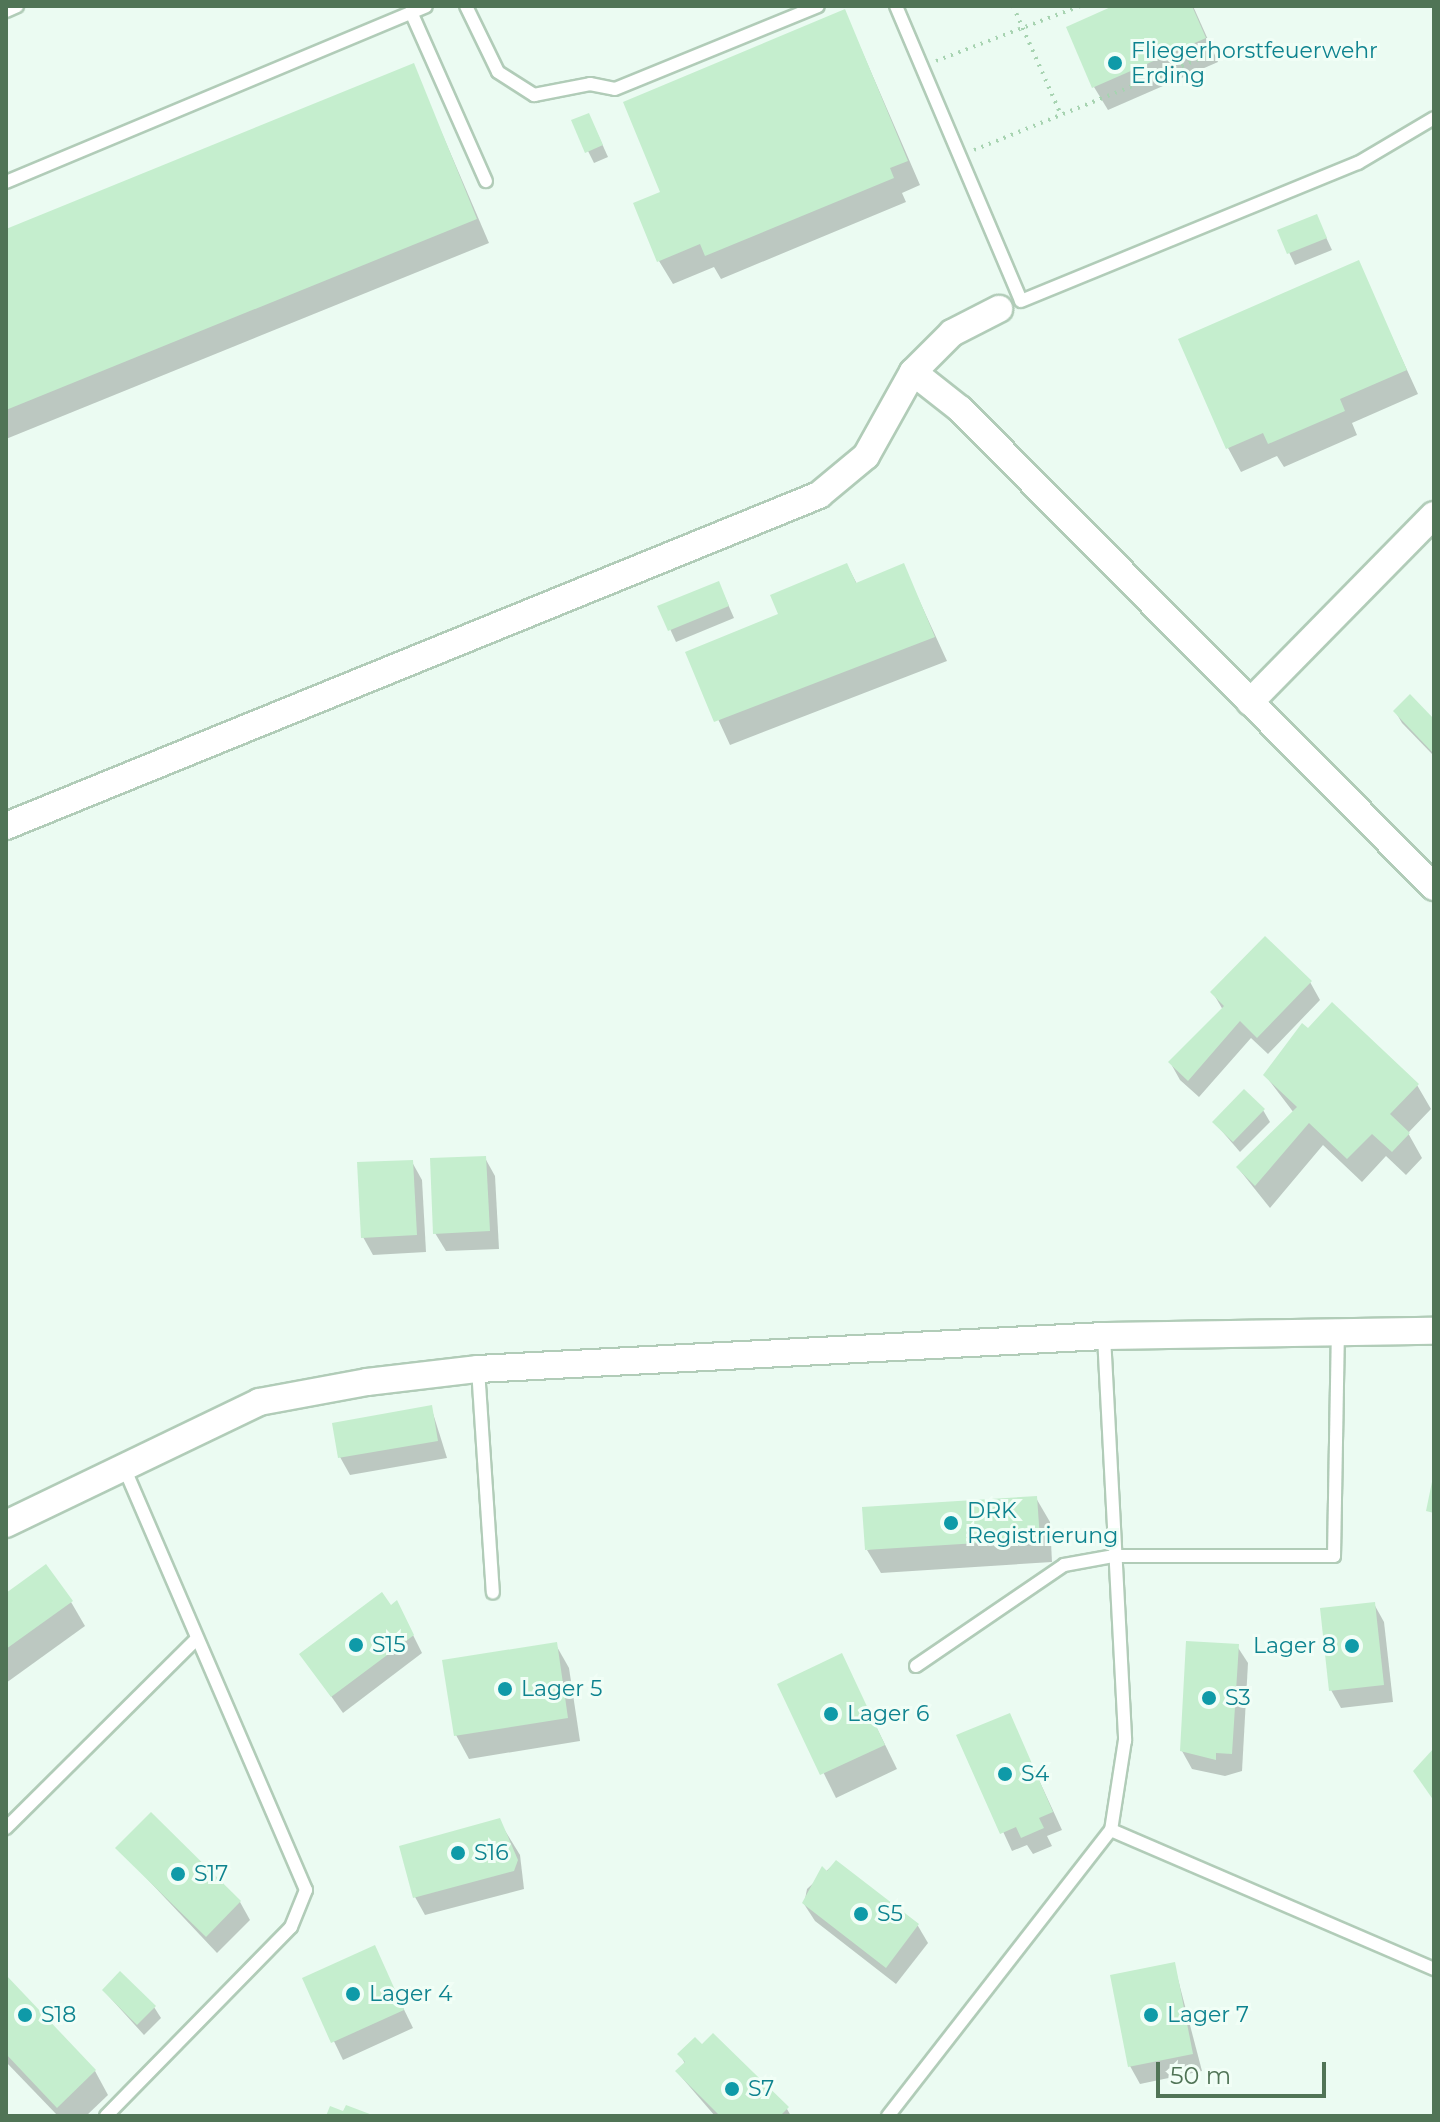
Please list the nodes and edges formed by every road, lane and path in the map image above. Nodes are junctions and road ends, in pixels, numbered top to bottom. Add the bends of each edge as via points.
1 (17, 6) edge
2 (426, 6) edge
3 (466, 6) edge
4 (818, 6) edge
5 (896, 6) edge
6 (1013, 6) edge
7 (1080, 6) edge
8 (6, 11) edge
9 (411, 12) junction
10 (1022, 28) junction
11 (1214, 53) dead end
12 (922, 66) junction
13 (1061, 115) junction
14 (1434, 118) edge
15 (961, 155) junction
16 (486, 181) dead end
17 (6, 182) edge
18 (1010, 305) junction
19 (913, 372) junction
20 (1434, 515) edge
21 (1250, 702) junction
22 (6, 826) edge
23 (1434, 887) edge
24 (1338, 1330) junction
25 (1434, 1331) edge
26 (1104, 1336) junction
27 (478, 1369) junction
28 (122, 1463) junction
29 (6, 1524) edge
30 (1114, 1556) junction
31 (493, 1592) dead end
32 (195, 1640) junction
33 (916, 1666) dead end
34 (6, 1828) edge
35 (1111, 1830) junction
36 (1434, 1969) edge
37 (106, 2116) edge
38 (888, 2116) edge

1 - 8 lane
2 - 9 lane
3 - 4 lane via 498,72 534,95 590,84 615,89
5 - 12 lane
6 - 10 path
7 - 10 path
9 - 16 lane
9 - 17 lane
10 - 12 path
10 - 13 path
11 - 13 path
12 - 15 lane
13 - 15 path
14 - 18 lane via 1358,163
15 - 18 lane
18 - 19 street via 952,333
19 - 21 street via 960,409
19 - 22 street via 866,456 819,495
20 - 21 street
21 - 23 street
24 - 25 street
24 - 26 street
24 - 30 lane via 1334,1556
26 - 27 street
26 - 30 lane
27 - 28 street via 259,1402
27 - 31 lane
28 - 29 street
28 - 32 lane
30 - 33 lane via 1064,1565
30 - 35 lane via 1125,1740
32 - 34 lane
32 - 37 lane via 301,1870 305,1900 291,1927
35 - 36 lane
35 - 38 lane

